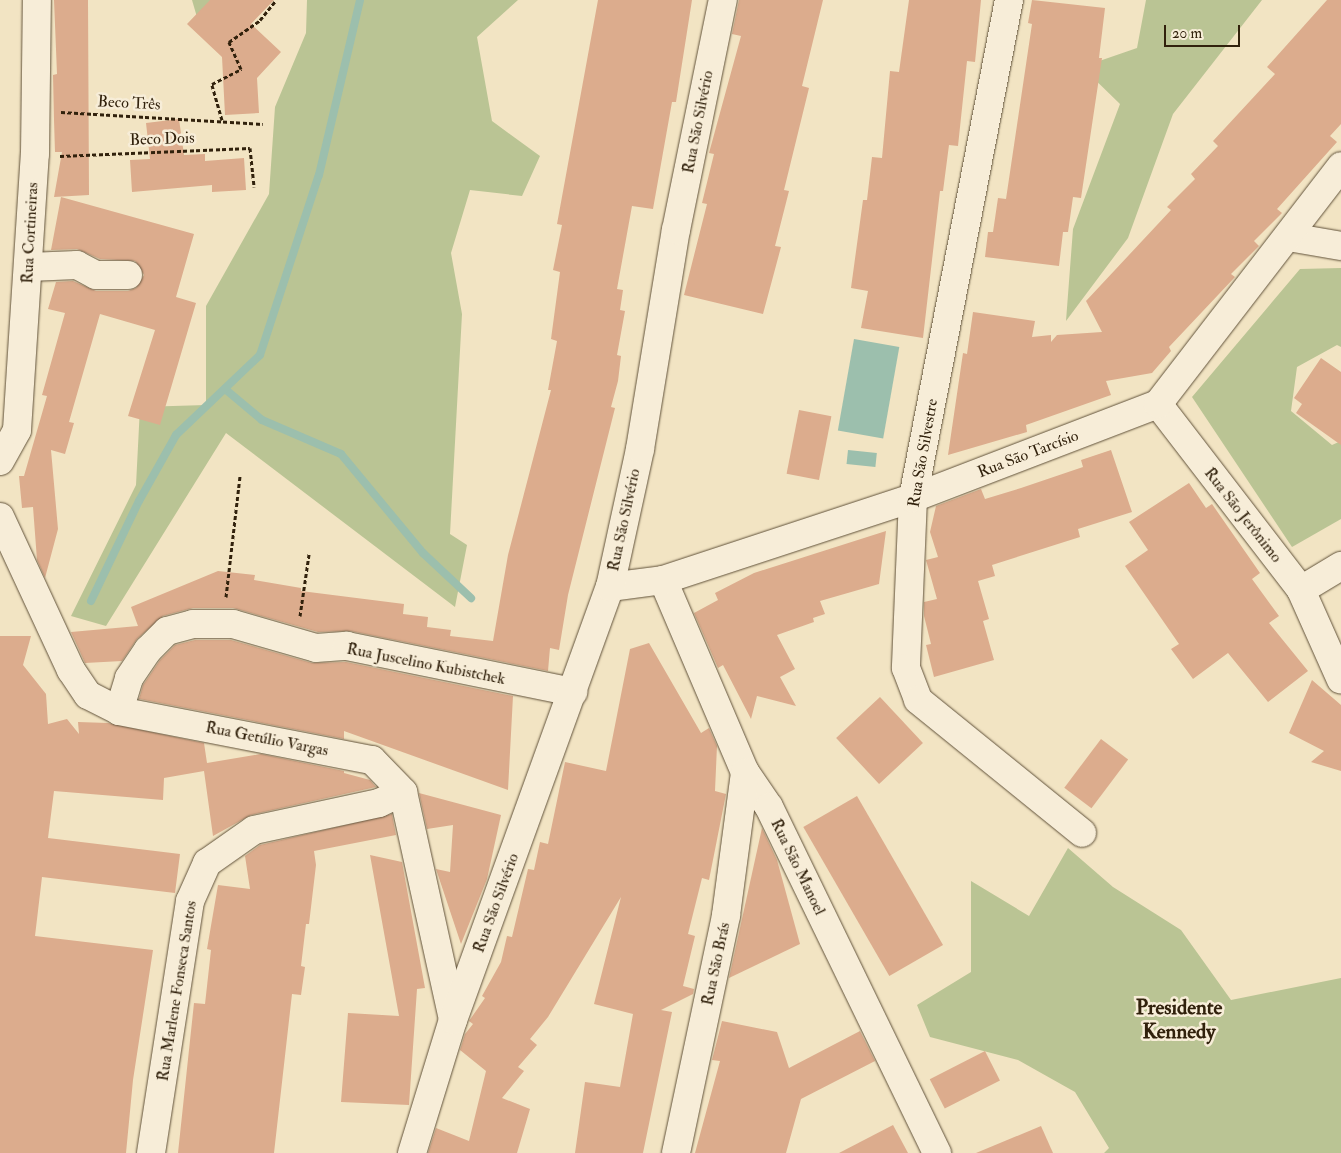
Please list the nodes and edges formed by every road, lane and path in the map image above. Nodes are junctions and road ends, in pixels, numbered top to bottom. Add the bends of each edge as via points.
1 (37, 0) edge
2 (276, 0) edge
3 (723, 0) edge
4 (1008, 0) edge
5 (35, 111) junction
6 (222, 120) junction
7 (263, 124) dead end
8 (35, 154) junction
9 (1341, 166) edge
10 (254, 187) dead end
11 (1289, 237) junction
12 (1341, 246) edge
13 (29, 267) junction
14 (128, 275) dead end
15 (1158, 404) junction
16 (0, 461) edge
17 (240, 476) dead end
18 (913, 498) junction
19 (0, 517) edge
20 (309, 554) dead end
21 (1341, 566) edge
22 (663, 580) junction
23 (610, 586) junction
24 (1300, 590) junction
25 (223, 624) junction
26 (282, 641) junction
27 (1341, 680) edge
28 (573, 692) junction
29 (119, 711) junction
30 (745, 772) junction
31 (403, 792) junction
32 (1082, 832) dead end
33 (453, 1020) junction
34 (151, 1153) edge
35 (412, 1153) edge
36 (676, 1153) edge
37 (937, 1153) edge

1 - 5 street, Rua Cortineiras
2 - 6 path via 260,20 229,42 241,68 212,84
3 - 23 street, Rua São Silvério via 676,230 640,449
4 - 18 street, Rua São Silvestre
5 - 6 path, Beco Três
5 - 8 street, Rua Cortineiras
6 - 7 path, Beco Três
8 - 10 path, Beco Dois via 250,148
8 - 13 street, Rua Cortineiras
9 - 11 street
11 - 12 street
11 - 15 street
13 - 14 street via 77,265 96,275
13 - 16 street, Rua Cortineiras via 17,430
15 - 18 street, Rua São Tarcísio
15 - 24 street, Rua São Jerônimo
17 - 25 path
18 - 22 street, Rua São Tarcísio
18 - 32 street, Rua São Silvestre via 906,668 918,700
19 - 29 street, Rua Getúlio Vargas via 71,670 88,695
20 - 26 path via 300,620
21 - 24 street
22 - 23 street, Rua São Tarcísio
22 - 30 street, Rua São Manoel
23 - 28 street, Rua São Silvério
24 - 27 street, Rua São Jerônimo
25 - 26 street, Rua Juscelino Kubistchek via 233,624
25 - 29 street, Rua Juscelino Kubistchek via 193,624 167,632 148,650 129,678
26 - 28 street, Rua Juscelino Kubistchek via 316,648 347,646
28 - 33 street, Rua São Silvério
29 - 31 street, Rua Getúlio Vargas via 372,760
30 - 36 street, Rua São Brás via 726,915
30 - 37 street, Rua São Manoel via 769,807
31 - 33 street
31 - 34 street, Rua Marlene Fonseca Santos via 379,803 254,830 207,863 190,901
33 - 35 street, Rua São Silvério

